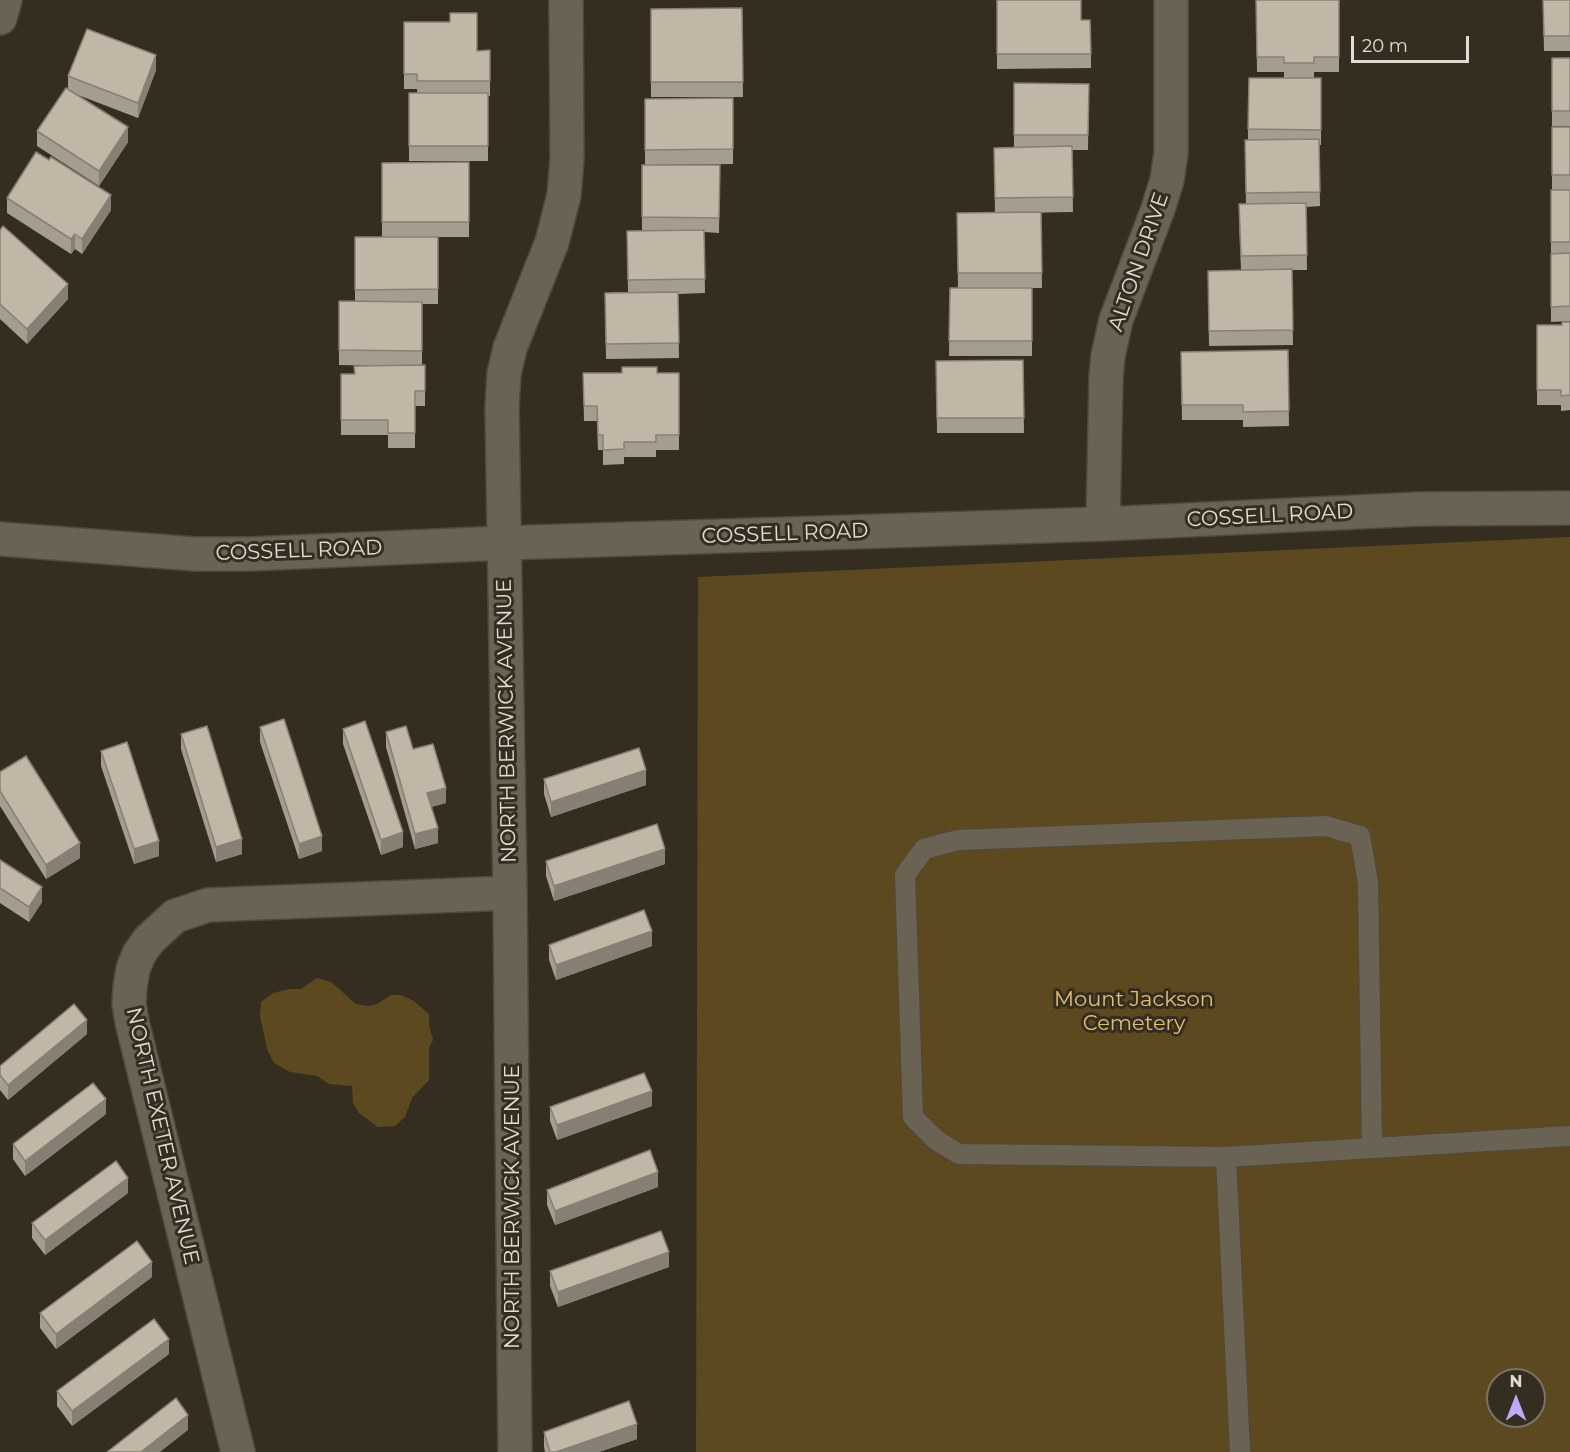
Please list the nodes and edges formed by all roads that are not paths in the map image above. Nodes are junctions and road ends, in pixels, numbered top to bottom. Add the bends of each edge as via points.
1 (5, 0) edge
2 (566, 0) edge
3 (1171, 0) edge
4 (0, 18) edge
5 (1570, 508) edge
6 (1103, 524) junction
7 (0, 539) edge
8 (503, 543) junction
9 (510, 892) junction
10 (1570, 1136) edge
11 (1372, 1147) junction
12 (1226, 1157) junction
13 (238, 1452) edge
14 (514, 1452) edge
15 (1240, 1452) edge

1 - 4 street
2 - 8 street, NORTH BERWICK AVENUE via 566,177 552,242 513,337 504,374
3 - 6 street, ALTON DRIVE via 1171,153 1158,209 1116,320 1108,356
5 - 6 street, COSSELL ROAD via 1420,509
6 - 8 street, COSSELL ROAD
7 - 8 street, COSSELL ROAD via 195,554
8 - 9 street, NORTH BERWICK AVENUE
9 - 13 street, NORTH EXETER AVENUE via 208,905 175,916 139,954 130,987 132,1022
9 - 14 street, NORTH BERWICK AVENUE
10 - 11 lane
11 - 12 lane
11 - 12 lane via 1368,883 1360,836 1326,826 958,840 924,849 905,875 914,1117 936,1140 959,1154
12 - 15 lane

